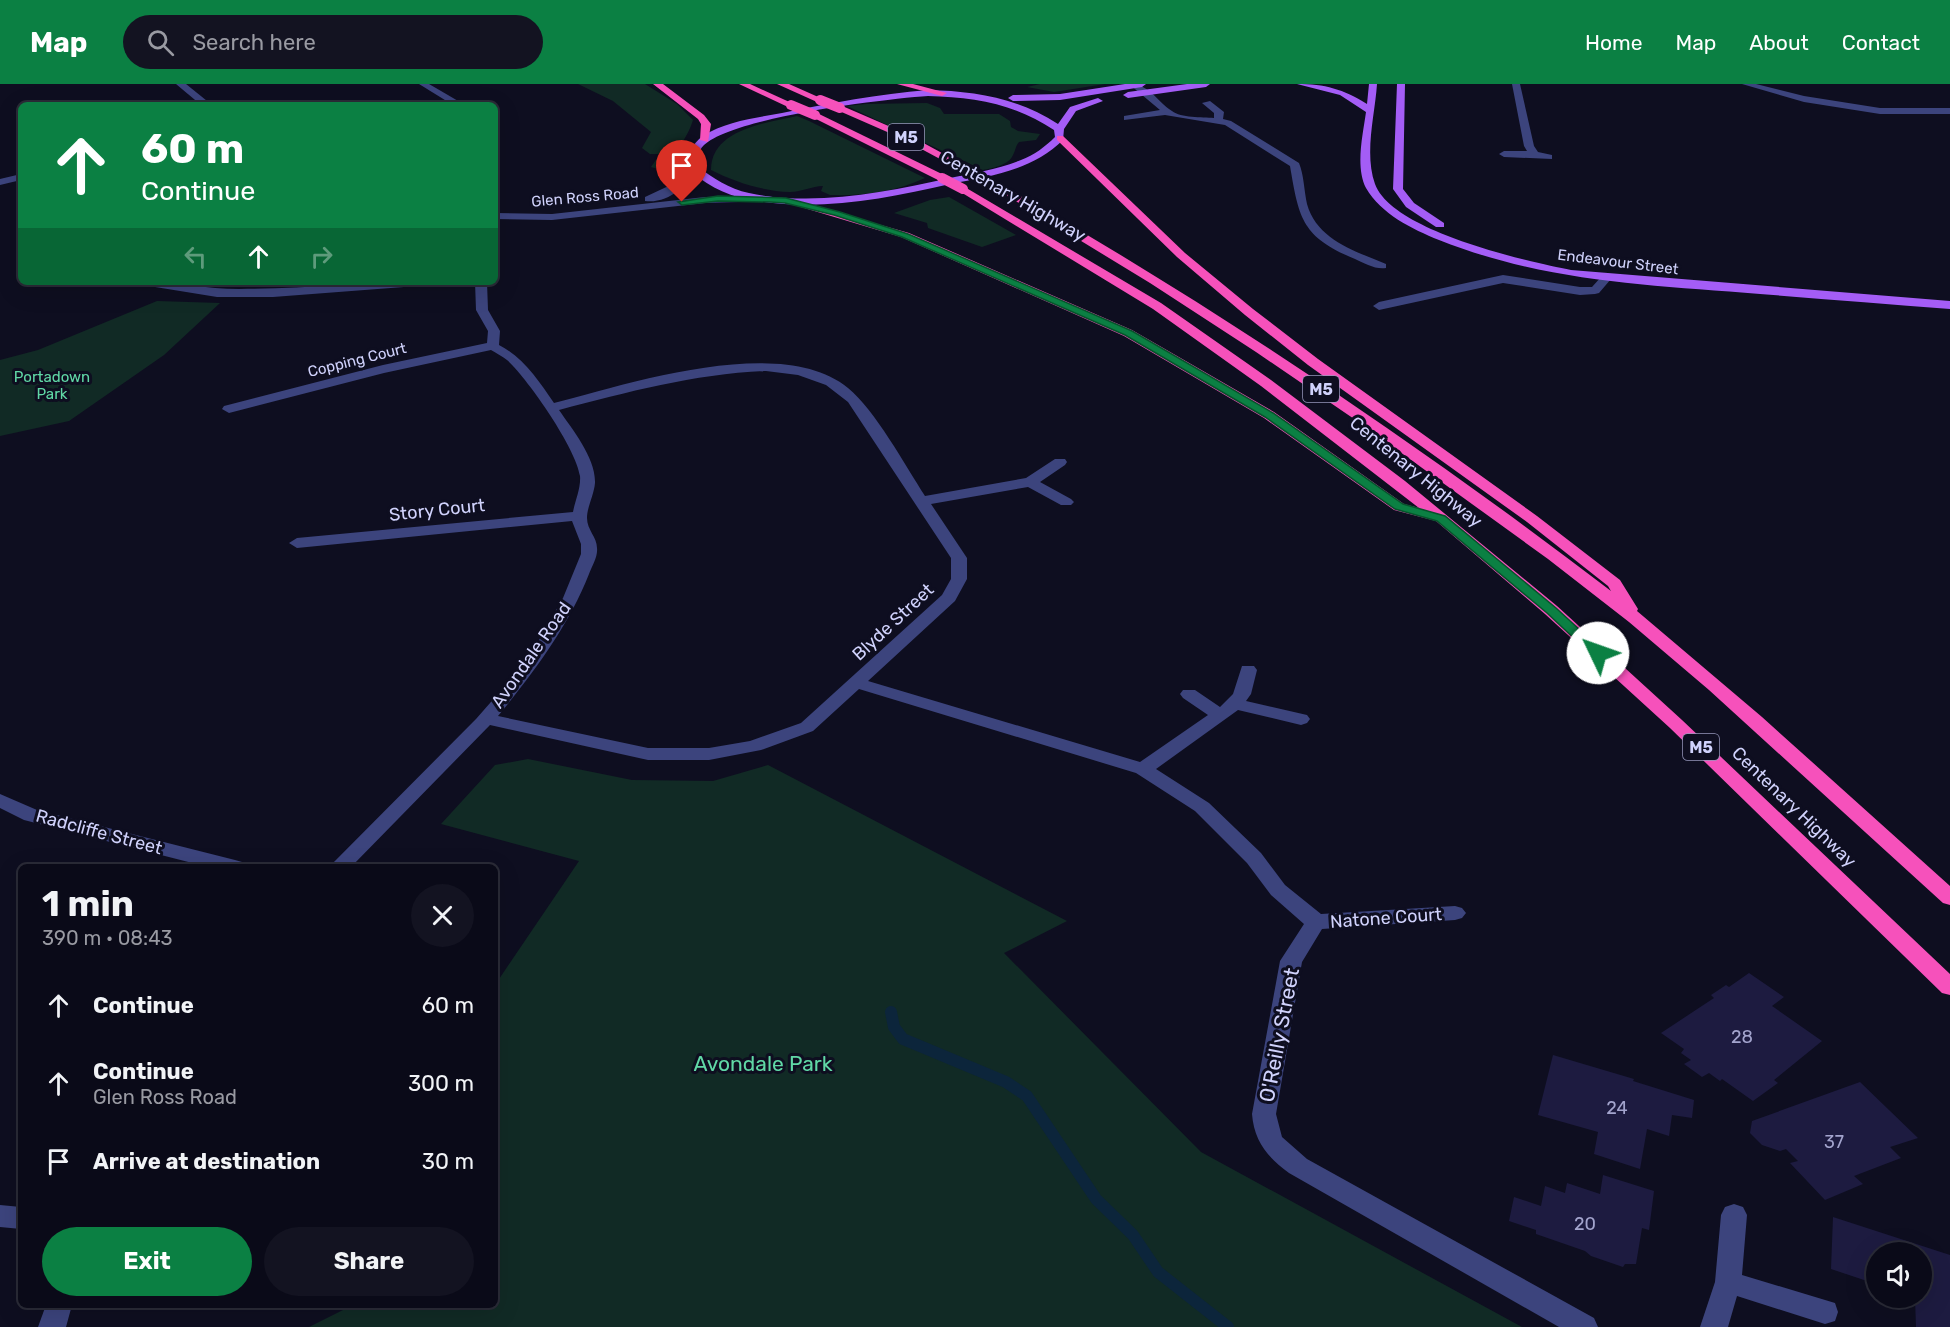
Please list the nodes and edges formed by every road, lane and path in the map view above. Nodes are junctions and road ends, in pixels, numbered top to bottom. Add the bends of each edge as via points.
1 (180, 84) edge
2 (423, 84) edge
3 (657, 84) edge
4 (742, 84) edge
5 (781, 84) edge
6 (901, 84) edge
7 (1206, 84) edge
8 (1301, 84) edge
9 (1373, 84) edge
10 (1401, 84) edge
11 (1516, 84) edge
12 (1746, 84) edge
13 (1140, 87) edge
14 (942, 93) junction
15 (981, 96) junction
16 (203, 102) edge
17 (455, 102) edge
18 (1207, 103) dead end
19 (1371, 111) junction
20 (1950, 111) edge
21 (1167, 112) junction
22 (1127, 118) dead end
23 (1218, 120) junction
24 (1060, 134) junction
25 (705, 140) junction
26 (1504, 154) dead end
27 (1534, 154) junction
28 (1548, 158) dead end
29 (693, 167) junction
30 (0, 172) edge
31 (10, 180) edge
32 (778, 200) junction
33 (498, 216) edge
34 (511, 216) junction
35 (1382, 266) dead end
36 (1605, 279) junction
37 (168, 285) edge
38 (378, 285) edge
39 (482, 285) edge
40 (1950, 297) edge
41 (1950, 305) edge
42 (1379, 306) dead end
43 (493, 346) junction
44 (550, 408) junction
45 (229, 409) dead end
46 (1060, 462) dead end
47 (1030, 482) junction
48 (920, 501) junction
49 (1066, 502) dead end
50 (581, 516) junction
51 (1441, 518) junction
52 (297, 543) dead end
53 (1635, 618) junction
54 (1248, 670) dead end
55 (855, 683) junction
56 (1189, 694) dead end
57 (1235, 704) junction
58 (1220, 715) junction
59 (486, 719) junction
60 (1301, 719) dead end
61 (1143, 769) junction
62 (0, 800) edge
63 (223, 864) edge
64 (342, 864) edge
65 (1950, 898) edge
66 (1455, 913) dead end
67 (1316, 922) junction
68 (1950, 987) edge
69 (1734, 1215) dead end
70 (0, 1216) edge
71 (18, 1218) edge
72 (1728, 1282) junction
73 (58, 1308) edge
74 (1825, 1312) dead end
75 (52, 1327) edge
76 (1584, 1327) edge
77 (1714, 1327) edge

1 - 16 street
2 - 17 street
3 - 25 highway via 701,117 706,124
4 - 51 highway, Centenary Highway / M5, bridge via 815,115 963,189 1157,306 1311,416
5 - 53 highway, Centenary Highway / M5, bridge via 912,140 1103,248 1324,391 1543,546
6 - 14 highway
7 - 13 main road
8 - 19 main road via 1343,93
9 - 19 main road, Endeavour Street
10 - 40 main road, Endeavour Street via 1398,189 1423,215 1479,242 1536,259 1618,273
11 - 27 street
12 - 20 street via 1804,99 1880,111
13 - 15 main road via 1053,98
13 - 21 street
13 - 24 main road via 1080,105 1070,111
14 - 15 main road
14 - 25 main road via 857,100 740,124
15 - 24 main road via 1027,109
18 - 23 street via 1219,112
19 - 36 main road, Endeavour Street via 1366,167 1372,189 1396,213 1435,234 1497,256
21 - 22 street
21 - 23 street
23 - 35 street via 1295,165 1304,213 1320,234 1338,249
24 - 32 main road via 1044,152 1017,164 907,191 860,199
24 - 53 highway via 1181,255 1263,323 1477,477 1614,583
25 - 29 main road via 692,154
26 - 27 street
27 - 28 street
29 - 32 main road via 719,188
29 - 34 street, Glen Ross Road via 676,189 646,200
30 - 31 street
32 - 34 street, Glen Ross Road via 718,199 564,216
32 - 51 highway via 905,235 1128,333 1269,415 1399,507
33 - 34 street, Glen Ross Road
36 - 41 main road, Endeavour Street
36 - 42 street via 1594,290 1580,291 1503,279
37 - 38 street via 217,293
39 - 43 street via 482,310 494,331
43 - 44 street via 515,360
43 - 45 street, Copping Court via 383,369
44 - 48 street, Blyde Street via 710,370 755,367 790,371 831,382 846,392
44 - 50 street via 576,446 587,474
46 - 47 street
47 - 48 street
47 - 49 street
48 - 55 street, Blyde Street via 959,558 958,579 949,598
50 - 52 street, Story Court
50 - 59 street, Avondale Road via 580,525 591,543 577,586 562,617
51 - 68 highway, Centenary Highway / M5 via 1551,610 1676,724
53 - 65 highway, Centenary Highway / M5 via 1781,743
54 - 57 street
55 - 59 street, Blyde Street via 807,727 754,746 710,754 648,754
55 - 61 street
56 - 58 street
57 - 58 street
57 - 60 street
58 - 61 street
59 - 64 street, Avondale Road
61 - 67 street via 1202,807 1254,858 1278,891
62 - 63 street, Radcliffe Street via 31,815
66 - 67 street, Natone Court
67 - 76 street, O'Reilly Street via 1291,961 1264,1114 1271,1142 1298,1166
69 - 72 street
70 - 71 street
72 - 74 street
72 - 77 street
73 - 75 street

